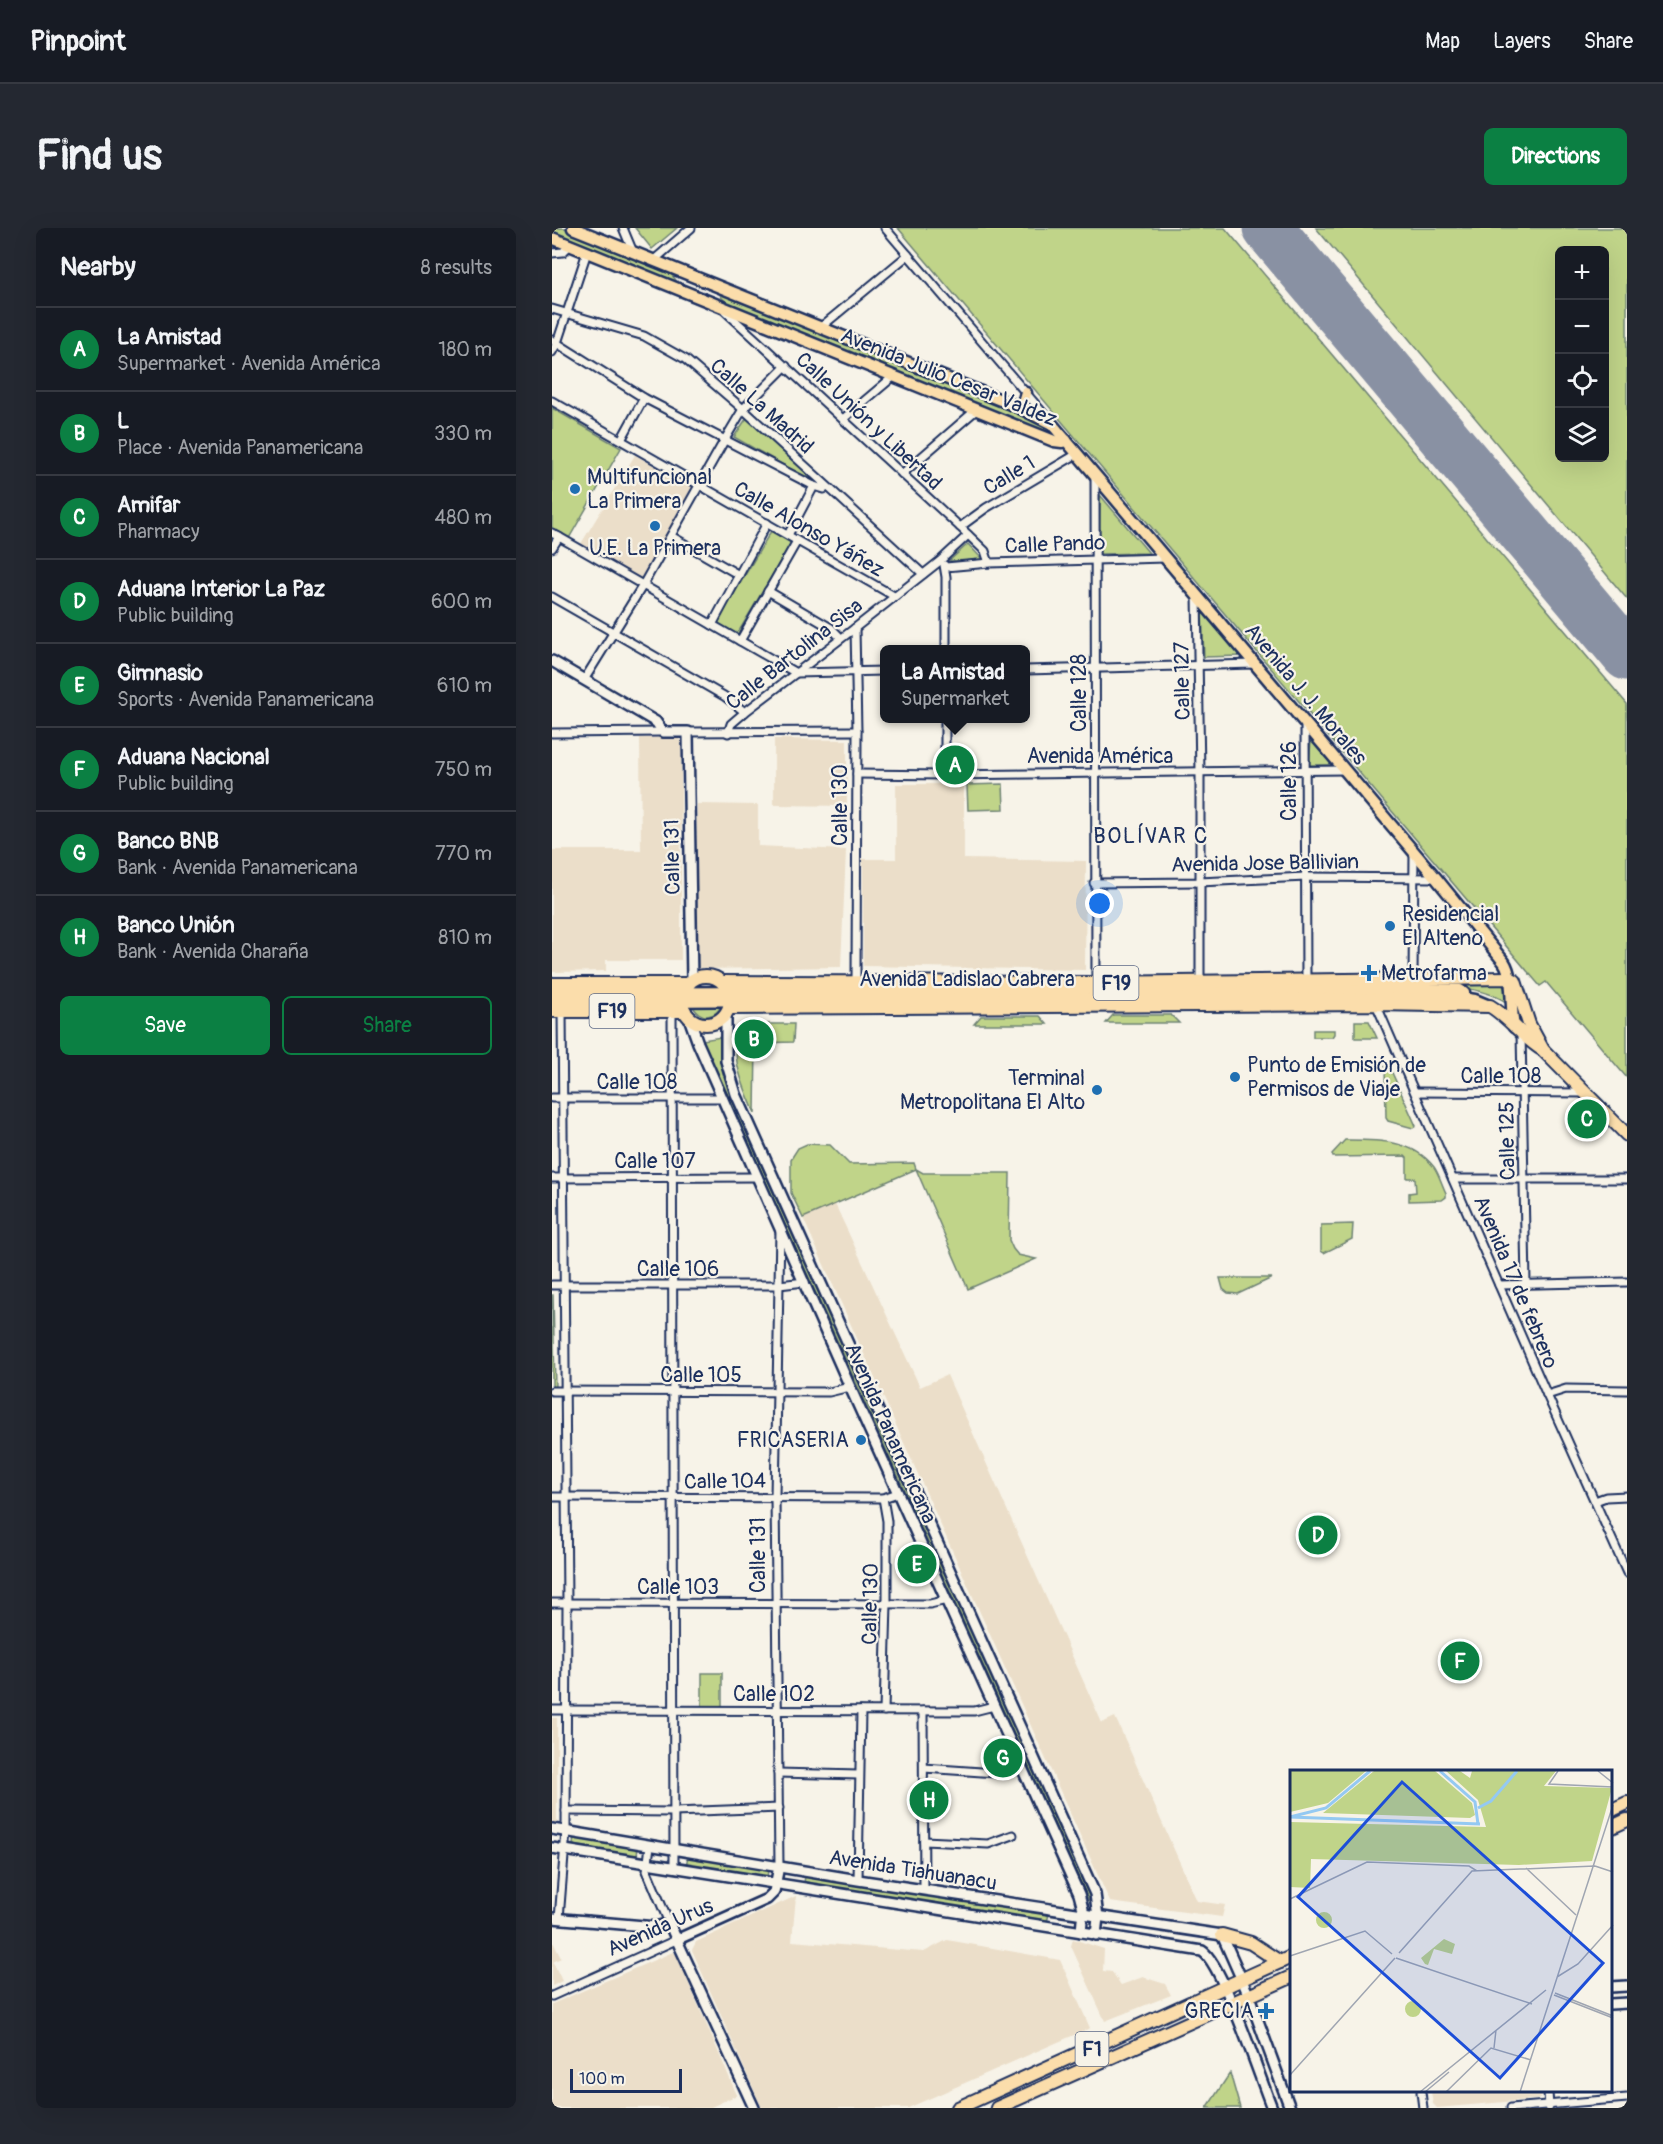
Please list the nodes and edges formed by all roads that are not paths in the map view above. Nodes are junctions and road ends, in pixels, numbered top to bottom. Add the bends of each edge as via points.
1 (573, 228) edge
2 (623, 228) edge
3 (691, 228) edge
4 (885, 228) edge
5 (552, 238) edge
6 (570, 245) junction
7 (586, 252) junction
8 (633, 252) junction
9 (552, 253) edge
10 (908, 255) junction
11 (653, 261) junction
12 (687, 274) junction
13 (718, 287) junction
14 (682, 291) junction
15 (717, 305) junction
16 (552, 309) edge
17 (567, 313) junction
18 (821, 327) junction
19 (555, 341) edge
20 (552, 352) edge
21 (786, 366) junction
22 (894, 376) junction
23 (1026, 393) junction
24 (644, 398) junction
25 (552, 401) edge
26 (1018, 407) junction
27 (743, 409) junction
28 (976, 410) junction
29 (843, 419) junction
30 (1052, 424) junction
31 (621, 440) junction
32 (1065, 440) junction
33 (724, 441) junction
34 (1077, 454) junction
35 (902, 474) junction
36 (1095, 474) junction
37 (699, 484) junction
38 (814, 486) junction
39 (827, 487) junction
40 (767, 523) junction
41 (960, 527) junction
42 (555, 535) edge
43 (788, 535) junction
44 (968, 535) junction
45 (671, 536) junction
46 (797, 541) junction
47 (552, 548) edge
48 (1165, 558) junction
49 (1095, 560) junction
50 (940, 561) junction
51 (989, 563) junction
52 (946, 567) junction
53 (923, 574) junction
54 (739, 575) junction
55 (643, 585) junction
56 (768, 591) junction
57 (1197, 595) junction
58 (894, 596) junction
59 (552, 597) edge
60 (712, 625) junction
61 (855, 628) junction
62 (614, 632) junction
63 (841, 638) junction
64 (741, 641) junction
65 (946, 645) edge
66 (552, 661) edge
67 (1255, 664) junction
68 (1199, 666) junction
69 (1095, 668) junction
70 (856, 670) junction
71 (1030, 670) edge
72 (880, 671) edge
73 (796, 673) junction
74 (584, 680) junction
75 (745, 712) junction
76 (945, 723) edge
77 (1305, 725) junction
78 (857, 731) junction
79 (663, 732) junction
80 (688, 732) junction
81 (552, 733) edge
82 (728, 733) junction
83 (1344, 770) junction
84 (1305, 771) junction
85 (1200, 773) junction
86 (857, 774) junction
87 (1095, 774) junction
88 (945, 775) junction
89 (1413, 852) junction
90 (1306, 877) junction
91 (1413, 877) junction
92 (1436, 878) junction
93 (1199, 882) junction
94 (1094, 883) junction
95 (1510, 978) junction
96 (1413, 979) junction
97 (1356, 980) junction
98 (1312, 981) junction
99 (856, 982) junction
100 (1200, 982) junction
101 (1096, 983) junction
102 (552, 984) edge
103 (1336, 989) junction
104 (552, 993) edge
105 (1461, 994) junction
106 (681, 997) junction
107 (727, 999) junction
108 (552, 1002) edge
109 (1376, 1004) junction
110 (1490, 1006) junction
111 (557, 1011) edge
112 (1517, 1030) junction
113 (1543, 1050) junction
114 (1416, 1092) junction
115 (1522, 1093) junction
116 (1586, 1093) junction
117 (552, 1098) edge
118 (562, 1098) junction
119 (672, 1098) junction
120 (722, 1098) junction
121 (1627, 1135) edge
122 (758, 1177) junction
123 (552, 1178) edge
124 (563, 1178) junction
125 (672, 1178) junction
126 (1453, 1179) junction
127 (1524, 1179) junction
128 (1627, 1179) edge
129 (779, 1191) junction
130 (766, 1196) junction
131 (780, 1225) junction
132 (805, 1282) junction
133 (1627, 1282) edge
134 (1526, 1283) junction
135 (552, 1285) edge
136 (563, 1285) junction
137 (672, 1285) junction
138 (779, 1285) junction
139 (1499, 1285) junction
140 (850, 1387) junction
141 (1627, 1390) edge
142 (552, 1391) edge
143 (564, 1391) junction
144 (673, 1391) junction
145 (776, 1392) junction
146 (1547, 1395) junction
147 (898, 1493) junction
148 (1627, 1496) edge
149 (552, 1497) edge
150 (566, 1497) junction
151 (776, 1497) junction
152 (673, 1498) junction
153 (883, 1498) junction
154 (1595, 1501) junction
155 (1627, 1573) edge
156 (947, 1600) junction
157 (552, 1603) edge
158 (567, 1603) junction
159 (673, 1604) junction
160 (887, 1604) junction
161 (776, 1605) junction
162 (994, 1706) junction
163 (552, 1710) edge
164 (566, 1710) junction
165 (674, 1711) junction
166 (777, 1711) junction
167 (861, 1711) junction
168 (884, 1711) junction
169 (923, 1711) junction
170 (924, 1768) junction
171 (1022, 1768) junction
172 (778, 1773) junction
173 (859, 1775) junction
174 (1627, 1803) edge
175 (779, 1808) junction
176 (1612, 1810) edge
177 (566, 1811) junction
178 (674, 1812) junction
179 (1627, 1820) edge
180 (1612, 1828) edge
181 (552, 1829) edge
182 (566, 1831) junction
183 (1013, 1835) dead end
184 (924, 1841) junction
185 (650, 1845) junction
186 (552, 1848) edge
187 (674, 1848) junction
188 (563, 1849) junction
189 (648, 1863) junction
190 (779, 1866) junction
191 (674, 1867) junction
192 (858, 1880) junction
193 (776, 1884) junction
194 (924, 1890) junction
195 (1083, 1915) junction
196 (1098, 1917) junction
197 (556, 1918) edge
198 (669, 1923) junction
199 (1081, 1932) junction
200 (1096, 1935) junction
201 (1222, 1935) junction
202 (676, 1940) junction
203 (1286, 1960) edge
204 (1290, 1977) edge
205 (1242, 1979) junction
206 (1627, 1986) edge
207 (1225, 1987) junction
208 (1612, 1987) edge
209 (552, 1996) edge
210 (1249, 1996) junction
211 (1627, 2003) edge
212 (1232, 2004) junction
213 (1612, 2004) edge
214 (1421, 2093) edge
215 (1627, 2098) edge
216 (1549, 2106) edge
217 (754, 2108) edge
218 (958, 2108) edge
219 (997, 2108) edge
220 (1272, 2108) edge
221 (1290, 2108) edge
222 (1423, 2108) edge
223 (1511, 2108) edge

1 - 8 main road, Avenida Julio Cesar Valdez
2 - 8 street
3 - 11 street
4 - 10 street
5 - 6 main road, Avenida Julio Cesar Valdez
6 - 7 main road, Avenida Julio Cesar Valdez
6 - 9 street via 563,252
7 - 14 main road, Avenida Julio Cesar Valdez
7 - 17 street
8 - 11 main road, Avenida Julio Cesar Valdez
10 - 18 street
10 - 23 street
11 - 12 main road, Avenida Julio Cesar Valdez
12 - 13 main road, Avenida Julio Cesar Valdez
12 - 14 main road
13 - 15 main road
13 - 18 main road, Avenida Julio Cesar Valdez
14 - 15 main road, Avenida Julio Cesar Valdez
15 - 21 street, Calle Unión y Libertad
15 - 22 main road, Avenida Julio Cesar Valdez
16 - 17 street, Calle La Madrid
17 - 19 street
17 - 27 street, Calle La Madrid via 644,336 666,347
18 - 26 main road, Avenida Julio Cesar Valdez
19 - 20 street
19 - 24 street
21 - 27 street
21 - 29 street, Calle Unión y Libertad
22 - 28 main road, Avenida Julio Cesar Valdez
22 - 29 street
23 - 26 main road
23 - 30 street
24 - 31 street
24 - 33 street
25 - 31 street, Calle Alonso Yáñez
26 - 30 main road, Avenida Julio Cesar Valdez
27 - 33 street
27 - 39 street, Calle La Madrid
28 - 32 main road, Avenida Julio Cesar Valdez via 1059,442
28 - 35 street
29 - 35 street, Calle Unión y Libertad
30 - 32 main road, Avenida Julio Cesar Valdez
31 - 37 street, Calle Alonso Yáñez
32 - 34 main road, Avenida J. J. Morales
33 - 37 street
33 - 38 street
34 - 36 main road, Avenida J. J. Morales
34 - 41 street, Calle 1
35 - 41 street, Calle Unión y Libertad
36 - 48 main road, Avenida J. J. Morales
36 - 49 street, Calle 128
37 - 40 street, Calle Alonso Yáñez
37 - 45 street
38 - 39 street
38 - 43 street
39 - 53 street, Calle La Madrid
40 - 43 street, Calle Alonso Yáñez
40 - 54 street
41 - 44 street, Calle Unión y Libertad
42 - 47 street
42 - 55 street
43 - 46 street, Calle Alonso Yáñez
44 - 50 street, Calle Bartolina Sisa
44 - 51 street, Calle Unión y Libertad via 985,551
45 - 54 street
45 - 55 street
46 - 56 street
46 - 58 street, Calle Alonso Yáñez
48 - 49 street, Calle Pando
48 - 57 main road, Avenida J. J. Morales
49 - 51 street, Calle Pando
49 - 69 street, Calle 128
50 - 52 street
50 - 53 street, Calle Bartolina Sisa
51 - 52 street, Calle Pando
52 - 65 street
53 - 58 street, Calle Bartolina Sisa
54 - 60 street
55 - 60 street
55 - 62 street
56 - 63 street
56 - 64 street
57 - 67 main road, Avenida J. J. Morales
57 - 68 street, Calle 127
58 - 61 street, Calle Bartolina Sisa
59 - 62 street
60 - 64 street
61 - 63 street, Calle Bartolina Sisa
61 - 70 street, Calle 130
62 - 74 street
62 - 75 street
63 - 73 street, Calle Bartolina Sisa
64 - 73 street
66 - 74 main road
67 - 68 street
67 - 77 main road, Avenida J. J. Morales
68 - 69 street
68 - 85 street, Calle 127
69 - 71 street
69 - 87 street, Calle 128
70 - 72 street
70 - 73 street
70 - 78 street, Calle 130
73 - 75 street, Calle Bartolina Sisa
74 - 79 main road via 656,722
75 - 82 street, Calle Bartolina Sisa via 731,724
76 - 88 street
77 - 83 main road, Avenida J. J. Morales
77 - 84 street, Calle 126
78 - 82 street
78 - 86 street, Calle 130
79 - 80 main road
79 - 81 street
80 - 82 street
80 - 106 main road, Calle 131
83 - 84 street, Avenida América
83 - 89 main road, Avenida J. J. Morales
84 - 85 street, Avenida América
84 - 90 street, Calle 126
85 - 87 street, Avenida América
85 - 93 street, Calle 127
86 - 88 street, Avenida América
86 - 99 street, Calle 130
87 - 88 street, Avenida América
87 - 94 street, Calle 128
89 - 91 street
89 - 92 main road, Avenida J. J. Morales
90 - 91 street, Avenida Jose Ballivian
90 - 93 street, Avenida Jose Ballivian
90 - 98 street, Calle 126
91 - 92 street, Avenida Jose Ballivian
91 - 96 street
92 - 95 main road, Avenida J. J. Morales via 1504,962
93 - 94 street, Avenida Jose Ballivian
93 - 100 street, Calle 127
94 - 101 street, Calle 128
95 - 96 highway, Avenida Ladislao Cabrera / F19
95 - 112 main road
95 - 113 highway, Avenida Ladislao Cabrera / F19 via 1515,981
96 - 97 highway, Avenida Ladislao Cabrera / F19
97 - 98 highway, Avenida Ladislao Cabrera / F19
97 - 103 highway
98 - 100 highway, Avenida Ladislao Cabrera / F19
98 - 103 highway
99 - 101 highway, Avenida Ladislao Cabrera / F19
99 - 107 highway, Avenida Ladislao Cabrera / F19
100 - 101 highway, Avenida Ladislao Cabrera / F19
102 - 106 highway, Avenida Ladislao Cabrera / F19
103 - 105 main road, Avenida Ladislao Cabrera / F19
103 - 107 main road, Avenida Ladislao Cabrera / F19
104 - 106 main road, Avenida Ladislao Cabrera / F19
105 - 107 main road, Avenida Ladislao Cabrera / F19
105 - 110 main road, Avenida Ladislao Cabrera / F19
106 - 107 main road, Avenida Ladislao Cabrera / F19
106 - 107 highway, F19 via 704,976 717,978
106 - 107 highway, F19 via 695,1021 705,1024 719,1020
106 - 108 main road, Avenida Ladislao Cabrera / F19
106 - 111 highway, Avenida Ladislao Cabrera / F19
106 - 119 street
106 - 120 main road, Avenida Panamericana
107 - 109 highway, Avenida Ladislao Cabrera / F19
107 - 129 main road, Avenida Panamericana via 726,1061 730,1080
109 - 110 highway, Avenida Ladislao Cabrera / F19
109 - 114 street, Avenida 17 de febrero
110 - 112 highway, Avenida Ladislao Cabrera / F19
111 - 118 street
112 - 113 highway, Avenida Ladislao Cabrera / F19
112 - 115 street, Calle 125
113 - 116 highway, Avenida Ladislao Cabrera / F19
114 - 115 street, Calle 108
114 - 126 street, Avenida 17 de febrero
115 - 116 street, Calle 108
115 - 127 street, Calle 125
116 - 121 highway, Avenida Ladislao Cabrera / F19
117 - 118 street, Calle 108
118 - 119 street, Calle 108
118 - 124 street
119 - 120 street, Calle 108
119 - 125 street
120 - 122 main road, Avenida Panamericana
122 - 125 street, Calle 107
122 - 130 main road, Avenida Panamericana
123 - 124 street, Calle 107
124 - 125 street, Calle 107
124 - 136 street
125 - 137 street
126 - 127 street
126 - 139 street, Avenida 17 de febrero
127 - 128 street
127 - 134 street, Calle 125
129 - 130 main road
129 - 196 main road, Avenida Panamericana via 1095,1894
130 - 131 main road, Avenida Panamericana
131 - 132 main road, Avenida Panamericana
131 - 138 street, Calle 131
132 - 138 street, Calle 106
132 - 140 main road, Avenida Panamericana
133 - 134 street
134 - 139 street
135 - 136 street, Calle 106
136 - 137 street, Calle 106
136 - 143 street
137 - 138 street, Calle 106
137 - 144 street
138 - 145 street, Calle 131
139 - 146 street, Avenida 17 de febrero
140 - 145 street, Calle 105 via 829,1392
140 - 147 main road, Avenida Panamericana
141 - 146 street via 1566,1389
142 - 143 street, Calle 105
143 - 144 street, Calle 105
143 - 150 street
144 - 145 street, Calle 105
144 - 152 street
145 - 151 street, Calle 131
146 - 154 street, Avenida 17 de febrero
147 - 153 street, Calle 104
147 - 156 main road, Avenida Panamericana
148 - 154 street
149 - 150 street, Calle 104
150 - 152 street, Calle 104
150 - 158 street
151 - 152 street, Calle 104
151 - 153 street, Calle 104
151 - 161 street, Calle 131
152 - 159 street
153 - 160 street, Calle 130
154 - 155 street, Avenida 17 de febrero
156 - 160 street, Calle 103
156 - 162 main road, Avenida Panamericana
157 - 158 street, Calle 103
158 - 159 street, Calle 103
158 - 164 street
159 - 161 street, Calle 103
159 - 165 street
160 - 161 street, Calle 103
160 - 168 street, Calle 130
161 - 166 street, Calle 131
162 - 169 street, Calle 102 via 974,1711
162 - 171 main road, Avenida Panamericana
163 - 164 street, Calle 102
164 - 165 street, Calle 102
164 - 177 street
165 - 166 street, Calle 102
165 - 178 street
166 - 167 street, Calle 102
166 - 172 street, Calle 131
167 - 168 street, Calle 102
167 - 173 street
168 - 169 street, Calle 102
169 - 170 street
170 - 171 street via 996,1773
170 - 184 street
171 - 195 main road, Avenida Panamericana via 1079,1893
172 - 173 street
172 - 175 street, Calle 131
173 - 192 street
174 - 176 highway
175 - 178 street
175 - 190 street, Calle 131
177 - 178 street
177 - 182 street
178 - 187 street
179 - 180 highway
181 - 182 main road, Avenida Tiahuanacu
182 - 185 main road, Avenida Tiahuanacu
182 - 188 street
183 - 184 street via 988,1844
184 - 194 street
185 - 187 main road, Avenida Tiahuanacu
185 - 189 street
186 - 188 main road, Avenida Tiahuanacu
187 - 190 main road, Avenida Tiahuanacu
187 - 191 street
188 - 189 main road, Avenida Tiahuanacu
188 - 197 street
189 - 191 main road, Avenida Tiahuanacu
189 - 198 street via 647,1871
190 - 192 main road, Avenida Tiahuanacu
190 - 193 main road, Calle 131
191 - 193 main road, Avenida Tiahuanacu
192 - 194 main road, Avenida Tiahuanacu
193 - 199 main road, Avenida Tiahuanacu
193 - 202 main road, Avenida Urus via 767,1899
194 - 195 main road, Avenida Tiahuanacu
195 - 196 main road, Avenida Tiahuanacu
195 - 199 main road, Avenida Panamericana
196 - 200 main road, Avenida Panamericana
196 - 201 main road, Avenida Tiahuanacu
197 - 198 main road via 656,1927
198 - 202 main road
199 - 200 main road, Avenida Tiahuanacu
200 - 207 main road, Avenida Tiahuanacu via 1202,1951 1211,1958
201 - 203 highway via 1251,1942
201 - 205 main road
202 - 209 street, Avenida Urus
202 - 217 main road
203 - 205 highway, F1
204 - 210 highway, F1
205 - 207 highway, F1
205 - 210 main road
206 - 208 main road
207 - 212 main road, Avenida Tiahuanacu
207 - 218 highway, F1
210 - 212 highway, F1
210 - 221 main road
211 - 213 main road
212 - 219 highway, F1
212 - 220 main road, Avenida Tiahuanacu
214 - 222 street
215 - 216 street
216 - 223 street

